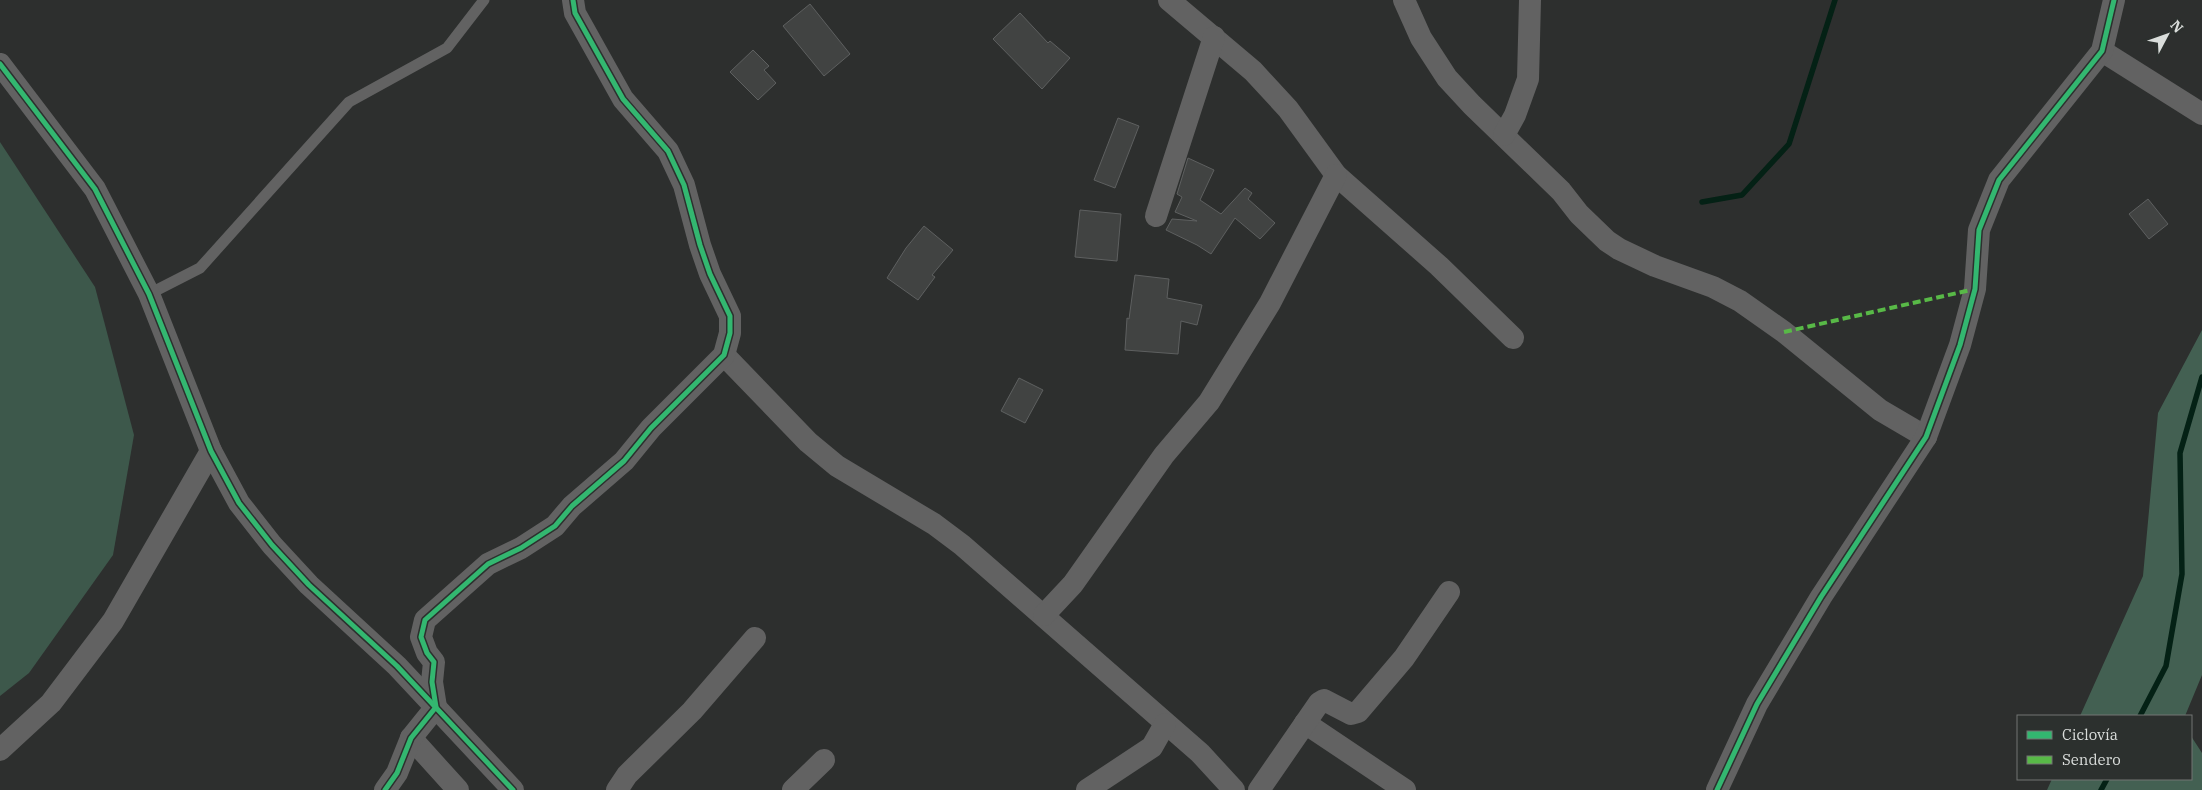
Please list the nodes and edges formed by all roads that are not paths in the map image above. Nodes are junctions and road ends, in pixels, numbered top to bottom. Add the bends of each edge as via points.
1 (484, 0) edge
2 (573, 0) edge
3 (1169, 0) edge
4 (1404, 0) edge
5 (1530, 0) edge
6 (2114, 0) edge
7 (1214, 37) junction
8 (2102, 51) junction
9 (0, 64) edge
10 (2202, 114) edge
11 (1504, 135) junction
12 (1336, 176) junction
13 (1156, 216) dead end
14 (149, 294) junction
15 (1513, 338) dead end
16 (724, 354) junction
17 (1926, 437) junction
18 (211, 451) junction
19 (1449, 592) dead end
20 (1044, 615) junction
21 (755, 638) dead end
22 (436, 707) junction
23 (1305, 723) junction
24 (1165, 724) junction
25 (411, 738) junction
26 (0, 750) edge
27 (824, 760) dead end
28 (385, 790) edge
29 (458, 790) edge
30 (513, 790) edge
31 (618, 790) edge
32 (793, 790) edge
33 (1087, 790) edge
34 (1234, 790) edge
35 (1259, 790) edge
36 (1405, 790) edge
37 (1717, 790) edge

1 - 14 lane via 447,48 349,102 200,268
2 - 16 street via 575,13 623,99 668,151 684,185 710,274 730,316 730,333
3 - 7 street
4 - 11 street via 1421,38 1442,71
5 - 11 street via 1528,79
6 - 8 street
7 - 12 street via 1288,108
7 - 13 street
8 - 10 street
8 - 17 street via 1999,180 1979,230 1975,289 1960,345
9 - 14 street via 95,189
11 - 17 street via 1607,241 1655,266 1713,287 1740,301 1784,332 1880,410
12 - 15 street via 1439,266
12 - 20 street via 1270,302 1209,402 1164,455 1073,584
14 - 18 street
16 - 20 street via 808,442 837,466 934,524
16 - 22 street via 624,461 572,506 555,526 488,564 425,620 421,637 434,662 432,682
17 - 37 street via 1756,704
18 - 22 street via 239,503 272,545
18 - 26 street via 113,621 52,703
19 - 23 street via 1404,658 1358,712 1351,714 1324,700
20 - 24 street
21 - 31 street via 692,711 627,775
22 - 25 street
22 - 30 street
23 - 35 street
23 - 36 street
24 - 33 street via 1152,747
24 - 34 street via 1200,753
25 - 28 street via 397,773
25 - 29 street
27 - 32 street

